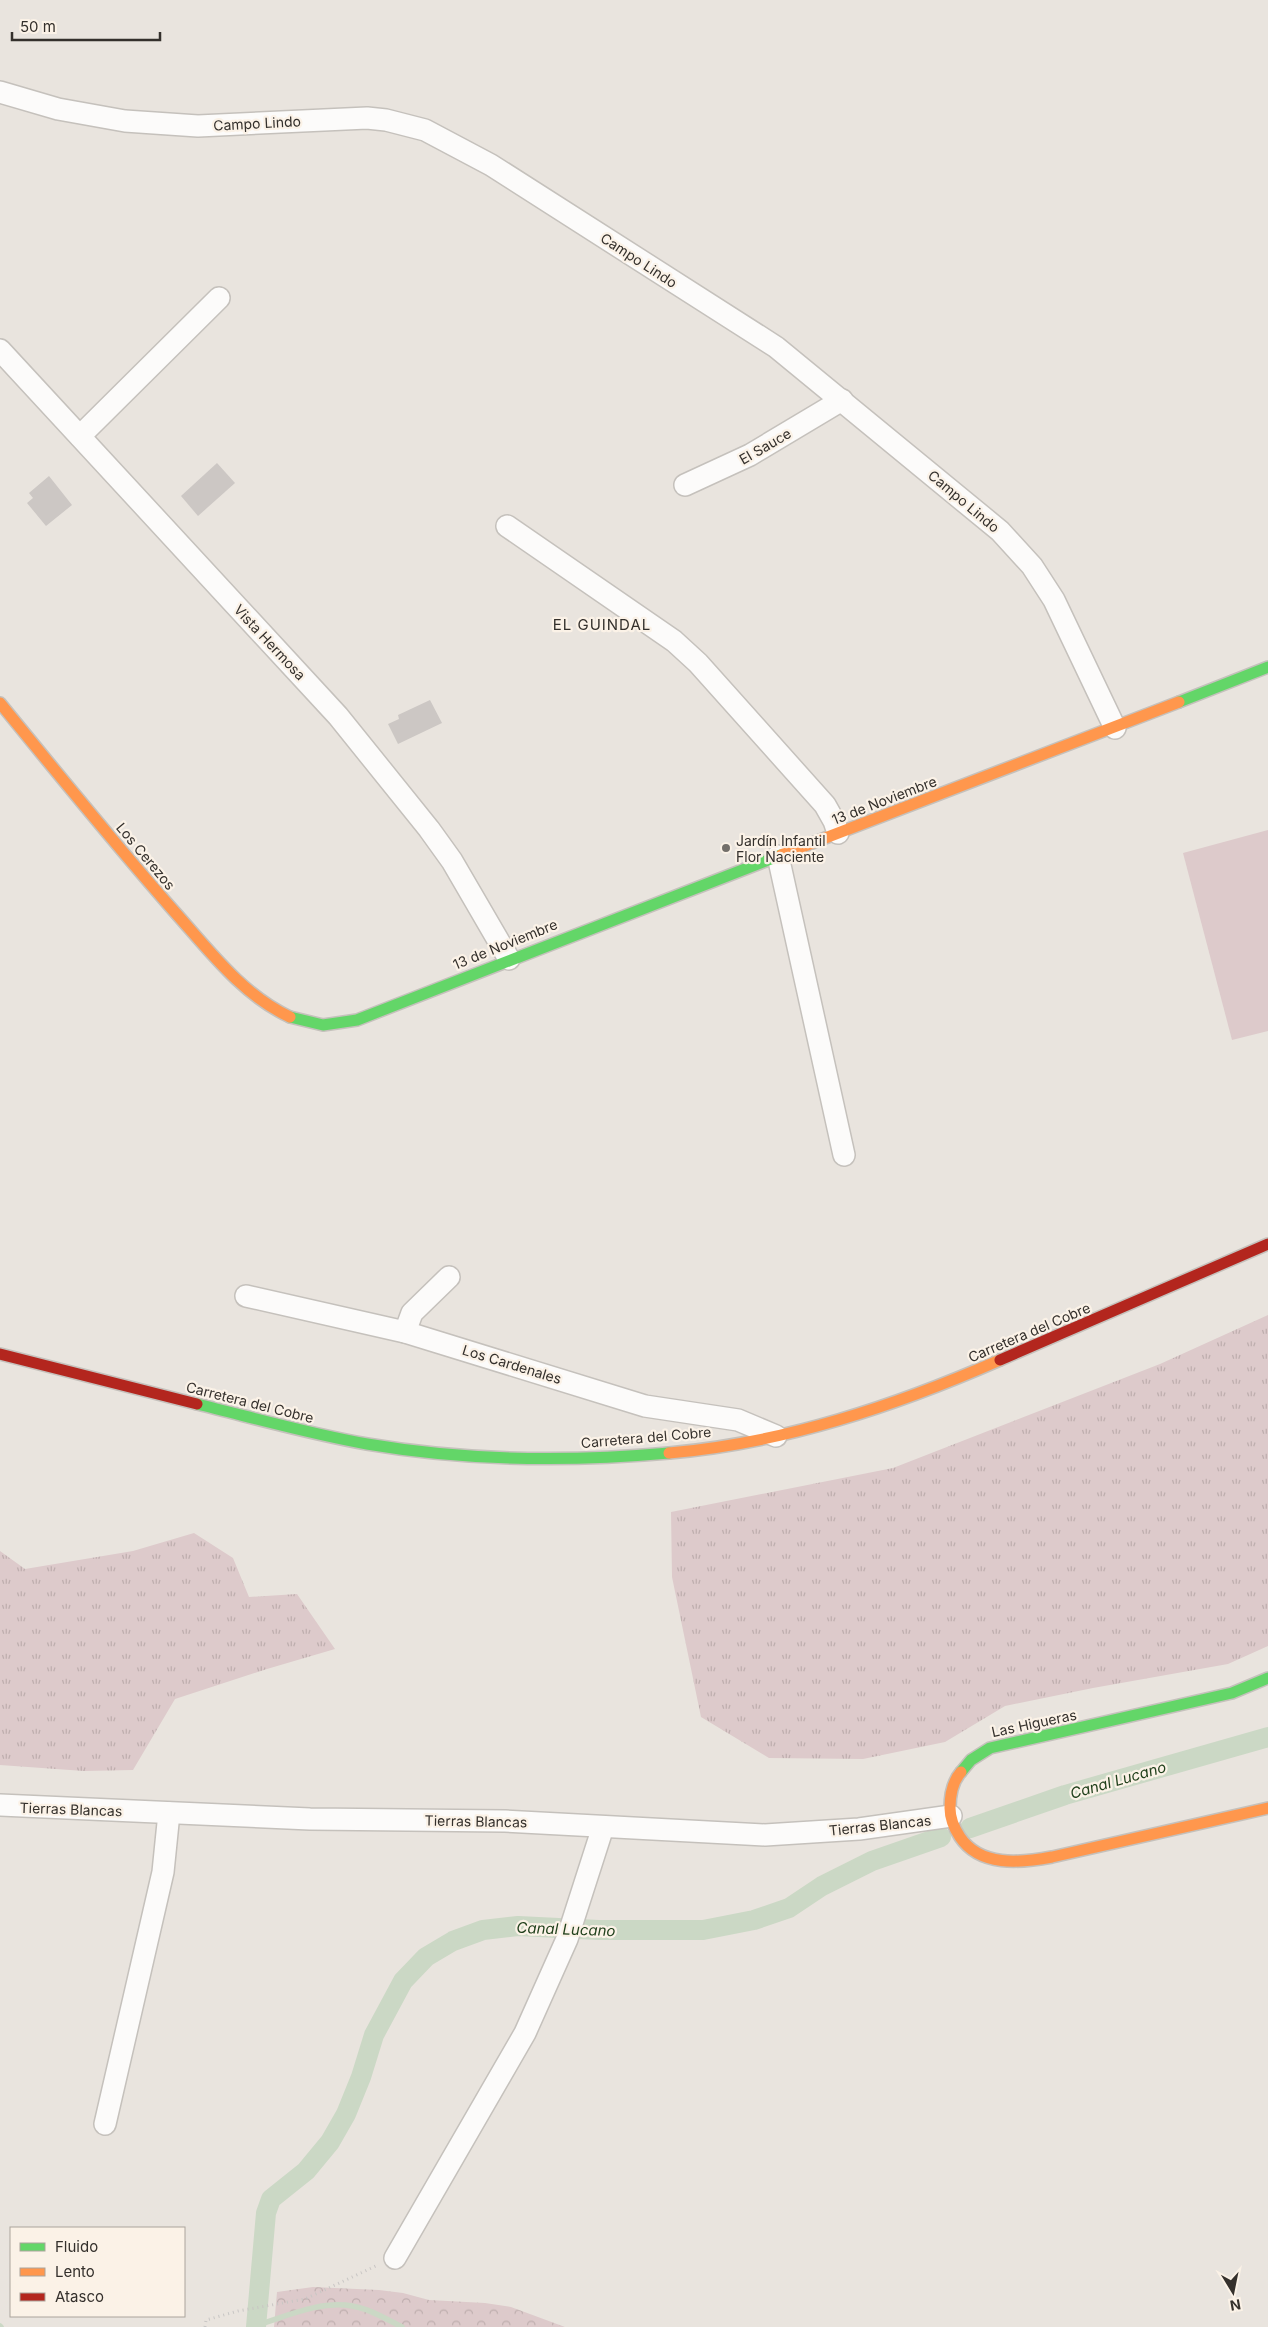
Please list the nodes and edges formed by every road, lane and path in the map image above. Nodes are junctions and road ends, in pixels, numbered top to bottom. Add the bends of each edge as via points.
1 (0, 92) edge
2 (219, 298) dead end
3 (0, 350) edge
4 (842, 400) junction
5 (80, 436) junction
6 (684, 485) dead end
7 (507, 526) dead end
8 (1268, 667) edge
9 (0, 703) edge
10 (1115, 728) junction
11 (838, 833) junction
12 (778, 856) junction
13 (509, 959) junction
14 (284, 1014) joint
15 (844, 1154) dead end
16 (1268, 1244) edge
17 (449, 1277) dead end
18 (246, 1296) dead end
19 (405, 1332) junction
20 (0, 1354) edge
21 (776, 1436) junction
22 (1268, 1678) edge
23 (0, 1805) edge
24 (1268, 1808) edge
25 (169, 1813) junction
26 (951, 1816) junction
27 (603, 1827) junction
28 (105, 2124) dead end
29 (395, 2258) joint
30 (206, 2327) edge

1 - 4 street, Campo Lindo via 58,109 133,122 207,126 367,118 425,130 492,165 762,338
2 - 5 street
3 - 5 street, Vista Hermosa
4 - 6 street, El Sauce via 750,455
4 - 10 street, Campo Lindo via 1000,531 1032,566 1054,600
5 - 13 street, Vista Hermosa via 375,760 452,861
7 - 11 street via 674,641 698,663 825,805
8 - 10 main road, 13 de Noviembre
9 - 14 main road, Los Cerezos via 208,948 254,994
10 - 11 main road, 13 de Noviembre
11 - 12 main road, 13 de Noviembre
12 - 13 main road, 13 de Noviembre
12 - 15 street
13 - 14 main road, 13 de Noviembre via 341,1024 315,1025
16 - 21 main road, Carretera del Cobre via 951,1382 847,1418
17 - 19 street via 412,1313
18 - 19 street, Los Cardenales
19 - 21 street, Los Cardenales via 645,1406 738,1420
20 - 21 main road, Carretera del Cobre via 315,1434 445,1454 532,1459 621,1457
22 - 26 main road, Las Higueras via 1232,1693 979,1752 968,1760 954,1780 950,1792
23 - 25 street, Tierras Blancas
24 - 26 main road, Las Higueras via 1043,1858 1015,1861 991,1859 974,1851 961,1838
25 - 27 street, Tierras Blancas via 310,1819 505,1821
25 - 28 street via 162,1872
26 - 27 street, Tierras Blancas via 859,1829 765,1835
27 - 29 street via 567,1939 525,2033
29 - 30 path via 305,2299 206,2320

